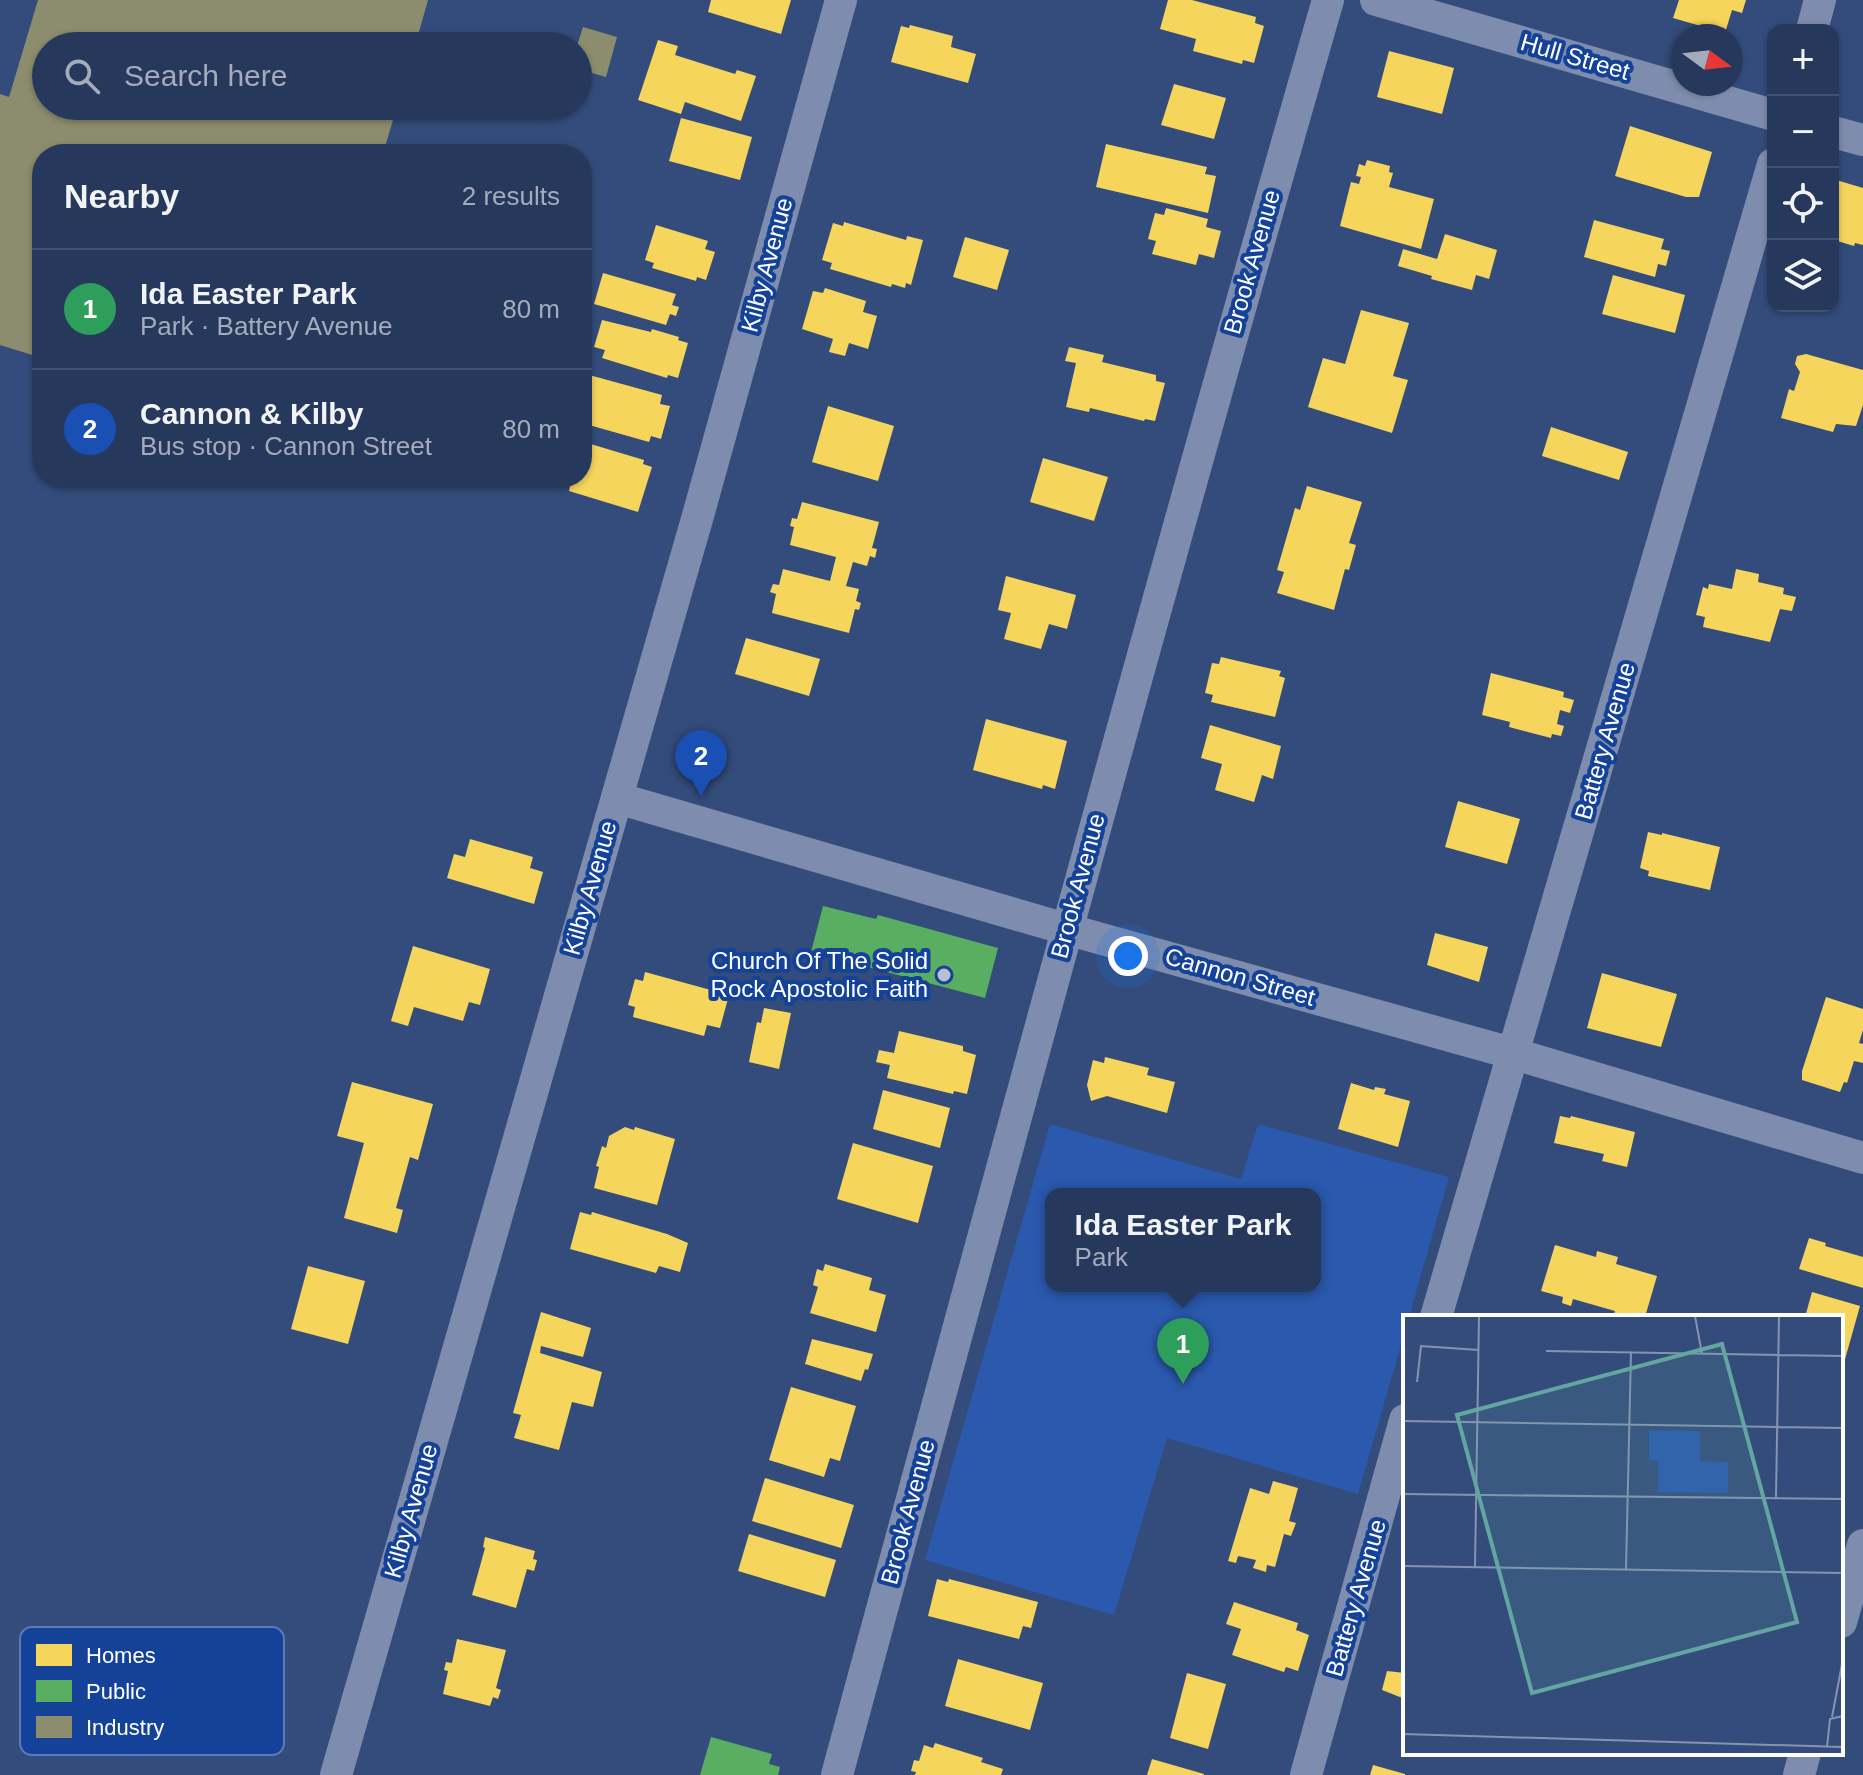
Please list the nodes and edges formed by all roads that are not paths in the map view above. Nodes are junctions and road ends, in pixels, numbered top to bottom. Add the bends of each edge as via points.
1 (841, 0) edge
2 (1328, 0) edge
3 (1376, 0) edge
4 (1820, 0) edge
5 (1814, 24) edge
6 (1767, 113) edge
7 (1839, 134) edge
8 (1863, 140) edge
9 (1772, 168) edge
10 (617, 798) junction
11 (1066, 929) junction
12 (1515, 1054) junction
13 (1863, 1158) edge
14 (1437, 1315) edge
15 (1403, 1427) edge
16 (1863, 1545) edge
17 (1843, 1615) edge
18 (1843, 1631) edge
19 (1863, 1633) edge
20 (1804, 1755) edge
21 (336, 1775) edge
22 (837, 1775) edge
23 (1306, 1775) edge
24 (1799, 1775) edge

1 - 10 street, Kilby Avenue
2 - 11 street, Brook Avenue
3 - 6 street, Hull Street
4 - 5 street
7 - 8 street
9 - 12 street, Battery Avenue
10 - 11 street, Cannon Street
10 - 21 street, Kilby Avenue
11 - 12 street, Cannon Street
11 - 22 street, Brook Avenue
12 - 13 street, Cannon Street
12 - 14 street, Battery Avenue
15 - 23 street, Battery Avenue
16 - 17 street
18 - 19 street
20 - 24 street

